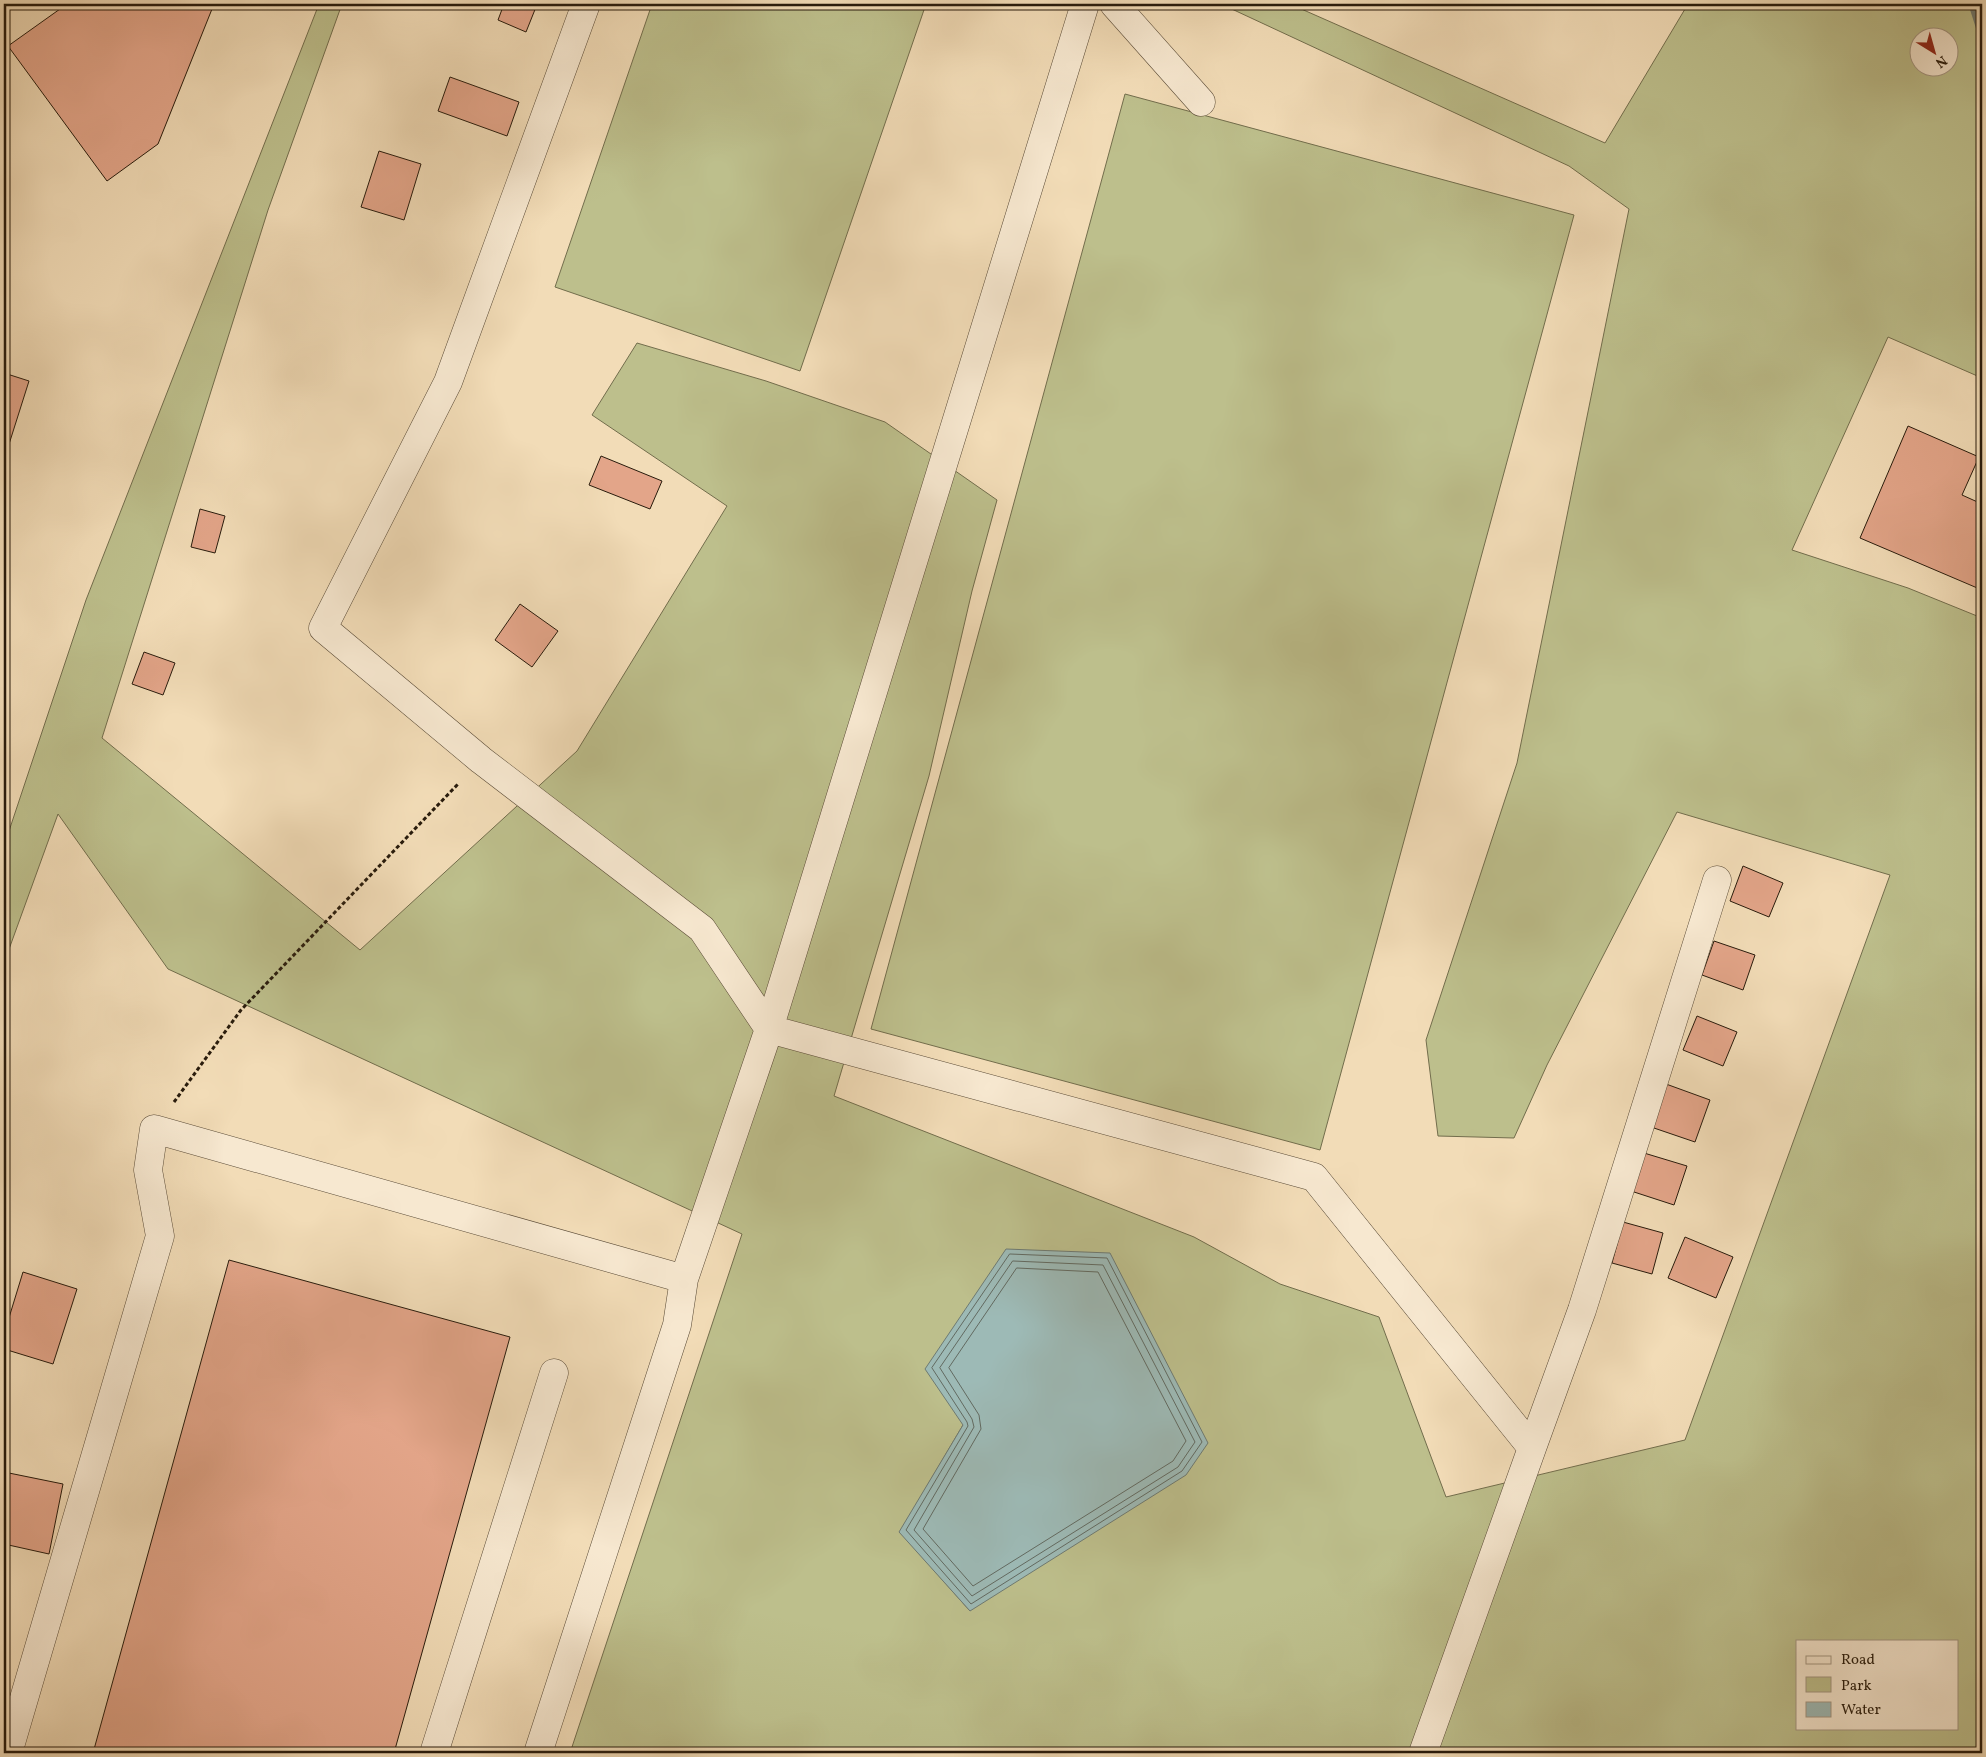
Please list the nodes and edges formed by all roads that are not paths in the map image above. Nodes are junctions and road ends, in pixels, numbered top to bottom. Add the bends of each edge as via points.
1 (586, 4) edge
2 (1085, 4) edge
3 (1114, 4) edge
4 (1201, 102) dead end
5 (1717, 880) dead end
6 (769, 1029) junction
7 (684, 1278) junction
8 (554, 1373) dead end
9 (1532, 1448) junction
10 (8, 1753) edge
11 (434, 1753) edge
12 (538, 1753) edge
13 (1424, 1753) edge

1 - 6 lane via 448,382 323,628 482,760 702,929
2 - 6 lane
3 - 4 lane
5 - 9 lane via 1582,1310
6 - 7 lane
6 - 9 lane via 1314,1177
7 - 10 lane via 154,1128 148,1170 160,1236
7 - 12 lane via 677,1325
8 - 11 lane
9 - 13 lane

